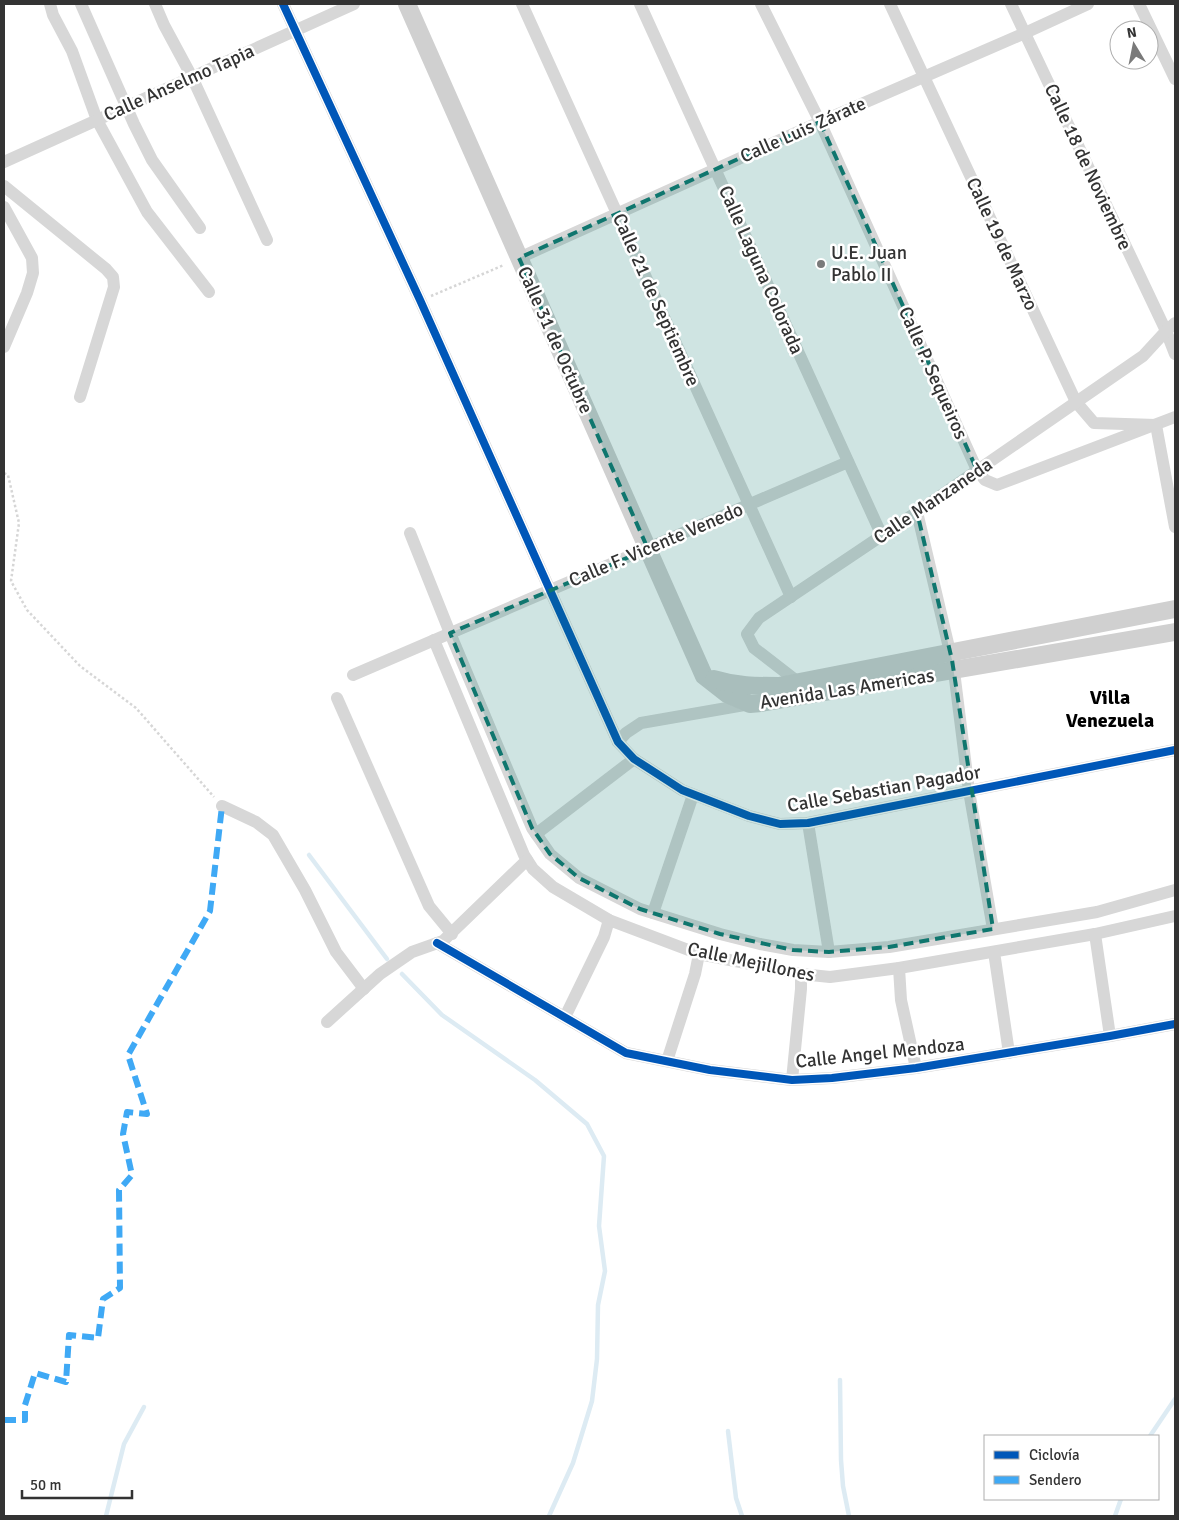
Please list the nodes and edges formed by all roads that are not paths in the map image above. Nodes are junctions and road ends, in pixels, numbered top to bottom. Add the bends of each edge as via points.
1 (50, 4) edge
2 (81, 4) edge
3 (155, 4) edge
4 (283, 4) edge
5 (354, 4) edge
6 (407, 4) edge
7 (522, 4) edge
8 (640, 4) edge
9 (761, 4) edge
10 (890, 4) edge
11 (1011, 4) edge
12 (1088, 4) edge
13 (1139, 4) edge
14 (295, 30) junction
15 (1025, 33) junction
16 (192, 77) junction
17 (924, 77) junction
18 (1175, 79) edge
19 (127, 107) junction
20 (97, 120) junction
21 (820, 122) junction
22 (4, 162) edge
23 (715, 169) junction
24 (4, 186) edge
25 (4, 207) edge
26 (617, 214) junction
27 (200, 228) dead end
28 (267, 240) dead end
29 (519, 258) junction
30 (210, 292) dead end
31 (1170, 327) edge
32 (4, 347) edge
33 (1175, 354) edge
34 (80, 397) dead end
35 (1076, 402) junction
36 (1175, 417) edge
37 (1156, 425) junction
38 (848, 462) junction
39 (978, 470) junction
40 (749, 505) junction
41 (917, 512) junction
42 (1175, 527) edge
43 (410, 533) dead end
44 (882, 536) junction
45 (648, 549) junction
46 (550, 590) junction
47 (791, 597) junction
48 (1175, 609) edge
49 (1175, 632) edge
50 (450, 633) junction
51 (434, 640) junction
52 (950, 652) junction
53 (954, 672) junction
54 (353, 675) dead end
55 (704, 676) junction
56 (798, 682) junction
57 (337, 698) dead end
58 (750, 704) junction
59 (618, 742) junction
60 (1175, 750) edge
61 (634, 759) junction
62 (970, 792) junction
63 (693, 795) junction
64 (222, 806) road end
65 (808, 823) junction
66 (536, 834) junction
67 (527, 860) junction
68 (1175, 890) edge
69 (653, 913) junction
70 (1175, 916) edge
71 (608, 920) junction
72 (993, 929) junction
73 (452, 934) junction
74 (1095, 934) junction
75 (437, 943) junction
76 (828, 952) junction
77 (994, 952) junction
78 (699, 954) junction
79 (898, 968) junction
80 (801, 974) junction
81 (364, 989) junction
82 (565, 1017) junction
83 (327, 1022) dead end
84 (1175, 1024) edge
85 (1110, 1036) junction
86 (1009, 1053) junction
87 (667, 1061) junction
88 (916, 1068) junction
89 (792, 1080) junction

1 - 20 street via 72,51
2 - 19 street
3 - 16 street
4 - 14 street, Calle Sebastian Pagador
5 - 14 street, Calle Anselmo Tapia
6 - 29 main road, Calle 31 de Octubre
7 - 26 street, Calle 21 de Septiembre
8 - 23 street, Calle Laguna Colorada
9 - 21 street, Calle P. Sequeiros
10 - 17 street, Calle 19 de Marzo
11 - 15 street, Calle 18 de Noviembre
12 - 15 street, Calle Luis Zárate
13 - 18 street
14 - 16 street, Calle Anselmo Tapia
14 - 46 street, Calle Sebastian Pagador
15 - 17 street, Calle Luis Zárate
15 - 31 street, Calle 18 de Noviembre
16 - 19 street, Calle Anselmo Tapia
16 - 28 street
17 - 21 street, Calle Luis Zárate
17 - 35 street, Calle 19 de Marzo
19 - 20 street, Calle Anselmo Tapia
19 - 27 street via 152,160
20 - 22 street, Calle Anselmo Tapia
20 - 30 street via 147,212
21 - 23 street, Calle Luis Zárate
21 - 39 street, Calle P. Sequeiros
23 - 26 street, Calle Luis Zárate
23 - 38 street, Calle Laguna Colorada
24 - 34 street via 113,277 114,287
25 - 32 street via 32,258 33,273
26 - 29 street, Calle Luis Zárate
26 - 40 street, Calle 21 de Septiembre
29 - 45 main road, Calle 31 de Octubre
31 - 33 street, Calle 18 de Noviembre
31 - 35 street, Calle Manzaneda via 1143,356
35 - 37 street, Calle 19 de Marzo via 1094,423
35 - 39 street, Calle Manzaneda
36 - 37 street
37 - 39 street via 997,485 985,480
37 - 42 street
38 - 40 street, Calle F. Vicente Venedo
38 - 44 street, Calle Laguna Colorada
39 - 41 street, Calle Manzaneda
40 - 45 street, Calle F. Vicente Venedo
40 - 47 street, Calle 21 de Septiembre
41 - 44 street, Calle Manzaneda
41 - 52 street
43 - 50 street, Calle Mejillones
44 - 47 street, Calle Manzaneda
45 - 46 street, Calle F. Vicente Venedo
45 - 55 main road, Calle 31 de Octubre
46 - 50 street, Calle F. Vicente Venedo
46 - 59 street, Calle Sebastian Pagador
47 - 56 street, Calle Manzaneda via 759,618 748,634 754,648
48 - 52 main road, Avenida Las Americas
49 - 53 main road, Avenida Las Americas
50 - 51 street, Calle F. Vicente Venedo
50 - 66 street, Calle Mejillones
51 - 54 street, Calle F. Vicente Venedo
51 - 67 street, Calle Mejillones
52 - 56 main road, Avenida Las Americas
53 - 58 main road, Avenida Las Americas
53 - 62 street
55 - 56 main road, Avenida Las Americas via 751,687
55 - 58 main road, Avenida Las Americas via 728,694
57 - 73 street via 428,906
58 - 59 street via 641,723
59 - 61 street, Calle Sebastian Pagador
60 - 62 street, Calle Sebastian Pagador
61 - 63 street, Calle Sebastian Pagador
61 - 66 street
62 - 65 street, Calle Sebastian Pagador
62 - 72 street
63 - 65 street, Calle Sebastian Pagador via 780,824
63 - 69 street
64 - 81 street via 256,822 273,835 336,952
65 - 76 street
66 - 69 street, Calle Mejillones via 550,854 579,878
67 - 71 street, Calle Mejillones via 553,888
67 - 73 street
68 - 72 street, Calle Mejillones via 1097,912
69 - 76 street, Calle Mejillones via 760,944
70 - 74 street, Calle Mejillones
71 - 78 street, Calle Mejillones
71 - 82 street via 604,937
72 - 76 street, Calle Mejillones via 889,947
73 - 75 street
74 - 77 street, Calle Mejillones
74 - 85 street
75 - 81 street via 412,952
75 - 82 street, Calle Angel Mendoza
77 - 79 street, Calle Mejillones
77 - 86 street
78 - 80 street, Calle Mejillones
78 - 87 street
79 - 80 street, Calle Mejillones via 830,977
79 - 88 street via 901,1000
80 - 89 street
81 - 83 street
82 - 87 street, Calle Angel Mendoza via 626,1053
84 - 85 street, Calle Angel Mendoza
85 - 86 street, Calle Angel Mendoza
86 - 88 street, Calle Angel Mendoza
87 - 89 street, Calle Angel Mendoza
88 - 89 street, Calle Angel Mendoza

